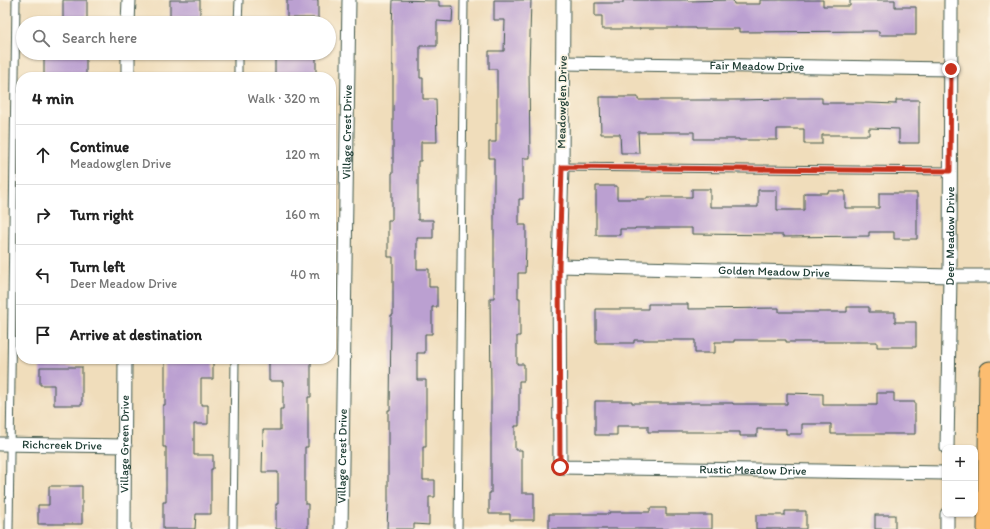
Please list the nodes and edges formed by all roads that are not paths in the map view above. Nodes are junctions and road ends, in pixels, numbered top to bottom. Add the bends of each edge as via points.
1 (16, 0) edge
2 (129, 0) edge
3 (239, 0) edge
4 (349, 0) edge
5 (464, 0) edge
6 (563, 0) edge
7 (951, 0) edge
8 (128, 16) edge
9 (238, 16) edge
10 (128, 60) edge
11 (238, 60) edge
12 (563, 63) junction
13 (951, 69) junction
14 (128, 72) edge
15 (238, 72) edge
16 (562, 167) junction
17 (950, 171) junction
18 (559, 266) junction
19 (950, 276) junction
20 (990, 276) edge
21 (125, 364) edge
22 (235, 364) edge
23 (990, 372) edge
24 (5, 444) edge
25 (947, 445) edge
26 (125, 446) junction
27 (560, 467) joint
28 (942, 473) edge
29 (947, 517) edge
30 (9, 529) edge
31 (124, 529) edge
32 (233, 529) edge
33 (341, 529) edge
34 (458, 529) edge
35 (947, 529) edge
36 (988, 529) edge

1 - 24 lane
2 - 8 street
3 - 9 lane
4 - 33 street, Village Crest Drive
5 - 34 lane
6 - 12 street, Meadowglen Drive
7 - 13 street, Deer Meadow Drive
10 - 14 street
11 - 15 lane
12 - 13 street, Fair Meadow Drive
12 - 16 street, Meadowglen Drive
13 - 17 street, Deer Meadow Drive
16 - 17 lane
16 - 18 street, Meadowglen Drive
17 - 19 street, Deer Meadow Drive
18 - 19 street, Golden Meadow Drive
18 - 27 street, Meadowglen Drive
19 - 20 street, Golden Meadow Drive
19 - 25 street, Deer Meadow Drive
21 - 26 street, Village Green Drive
22 - 32 lane
23 - 36 main road
24 - 26 street, Richcreek Drive
24 - 30 lane
26 - 31 street, Village Green Drive
27 - 28 street, Rustic Meadow Drive
29 - 35 street

